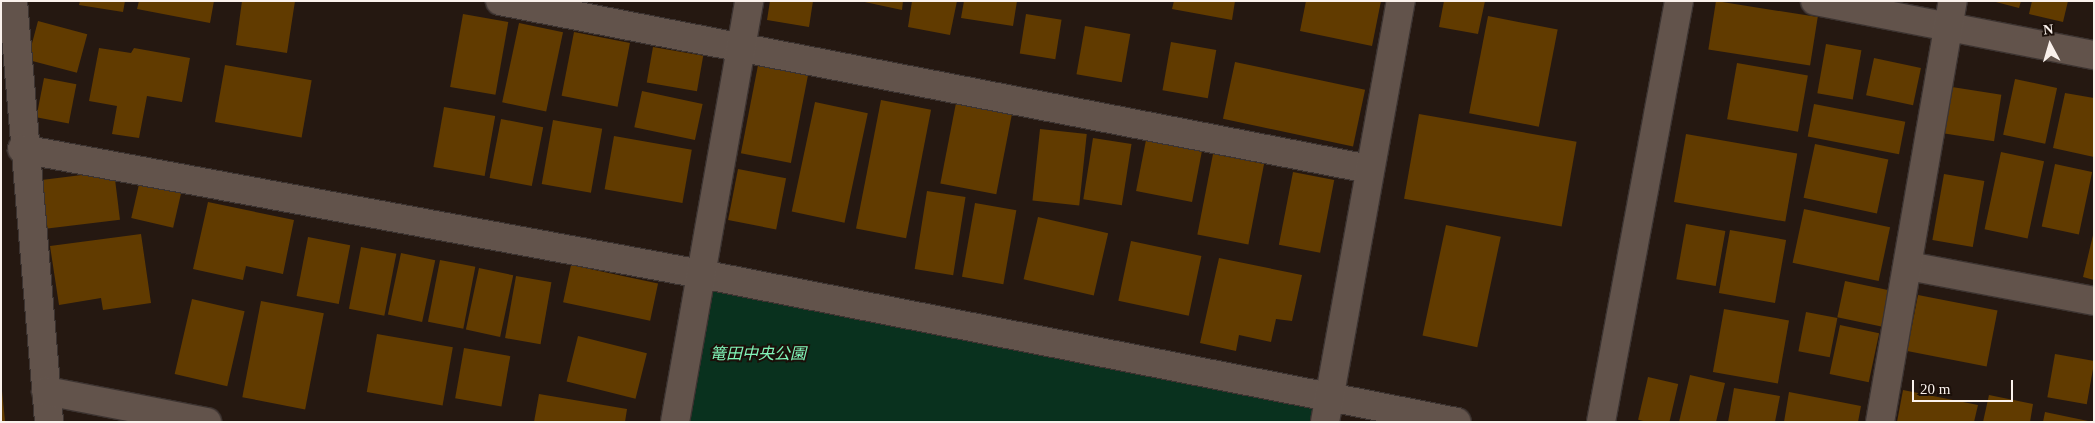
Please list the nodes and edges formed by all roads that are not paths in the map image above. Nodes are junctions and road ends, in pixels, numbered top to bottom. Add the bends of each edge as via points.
1 (13, 1) edge
2 (500, 1) edge
3 (750, 1) edge
4 (1401, 1) edge
5 (1679, 1) edge
6 (1815, 1) edge
7 (1951, 14) edge
8 (742, 46) junction
9 (2094, 54) edge
10 (22, 150) junction
11 (1370, 169) junction
12 (1909, 266) junction
13 (701, 274) junction
14 (2094, 301) edge
15 (46, 391) junction
16 (1327, 410) edge
17 (49, 422) edge
18 (208, 422) edge
19 (675, 422) edge
20 (1457, 422) edge
21 (1602, 422) edge
22 (1880, 422) edge

1 - 10 street
2 - 8 street
3 - 8 street
4 - 11 street
5 - 21 street
6 - 7 street
7 - 9 street
7 - 12 street
8 - 11 street
8 - 13 street
10 - 13 street
10 - 15 street
11 - 16 street
12 - 14 street
12 - 22 street
13 - 16 street
13 - 19 street
15 - 17 street
15 - 18 street
16 - 20 street

